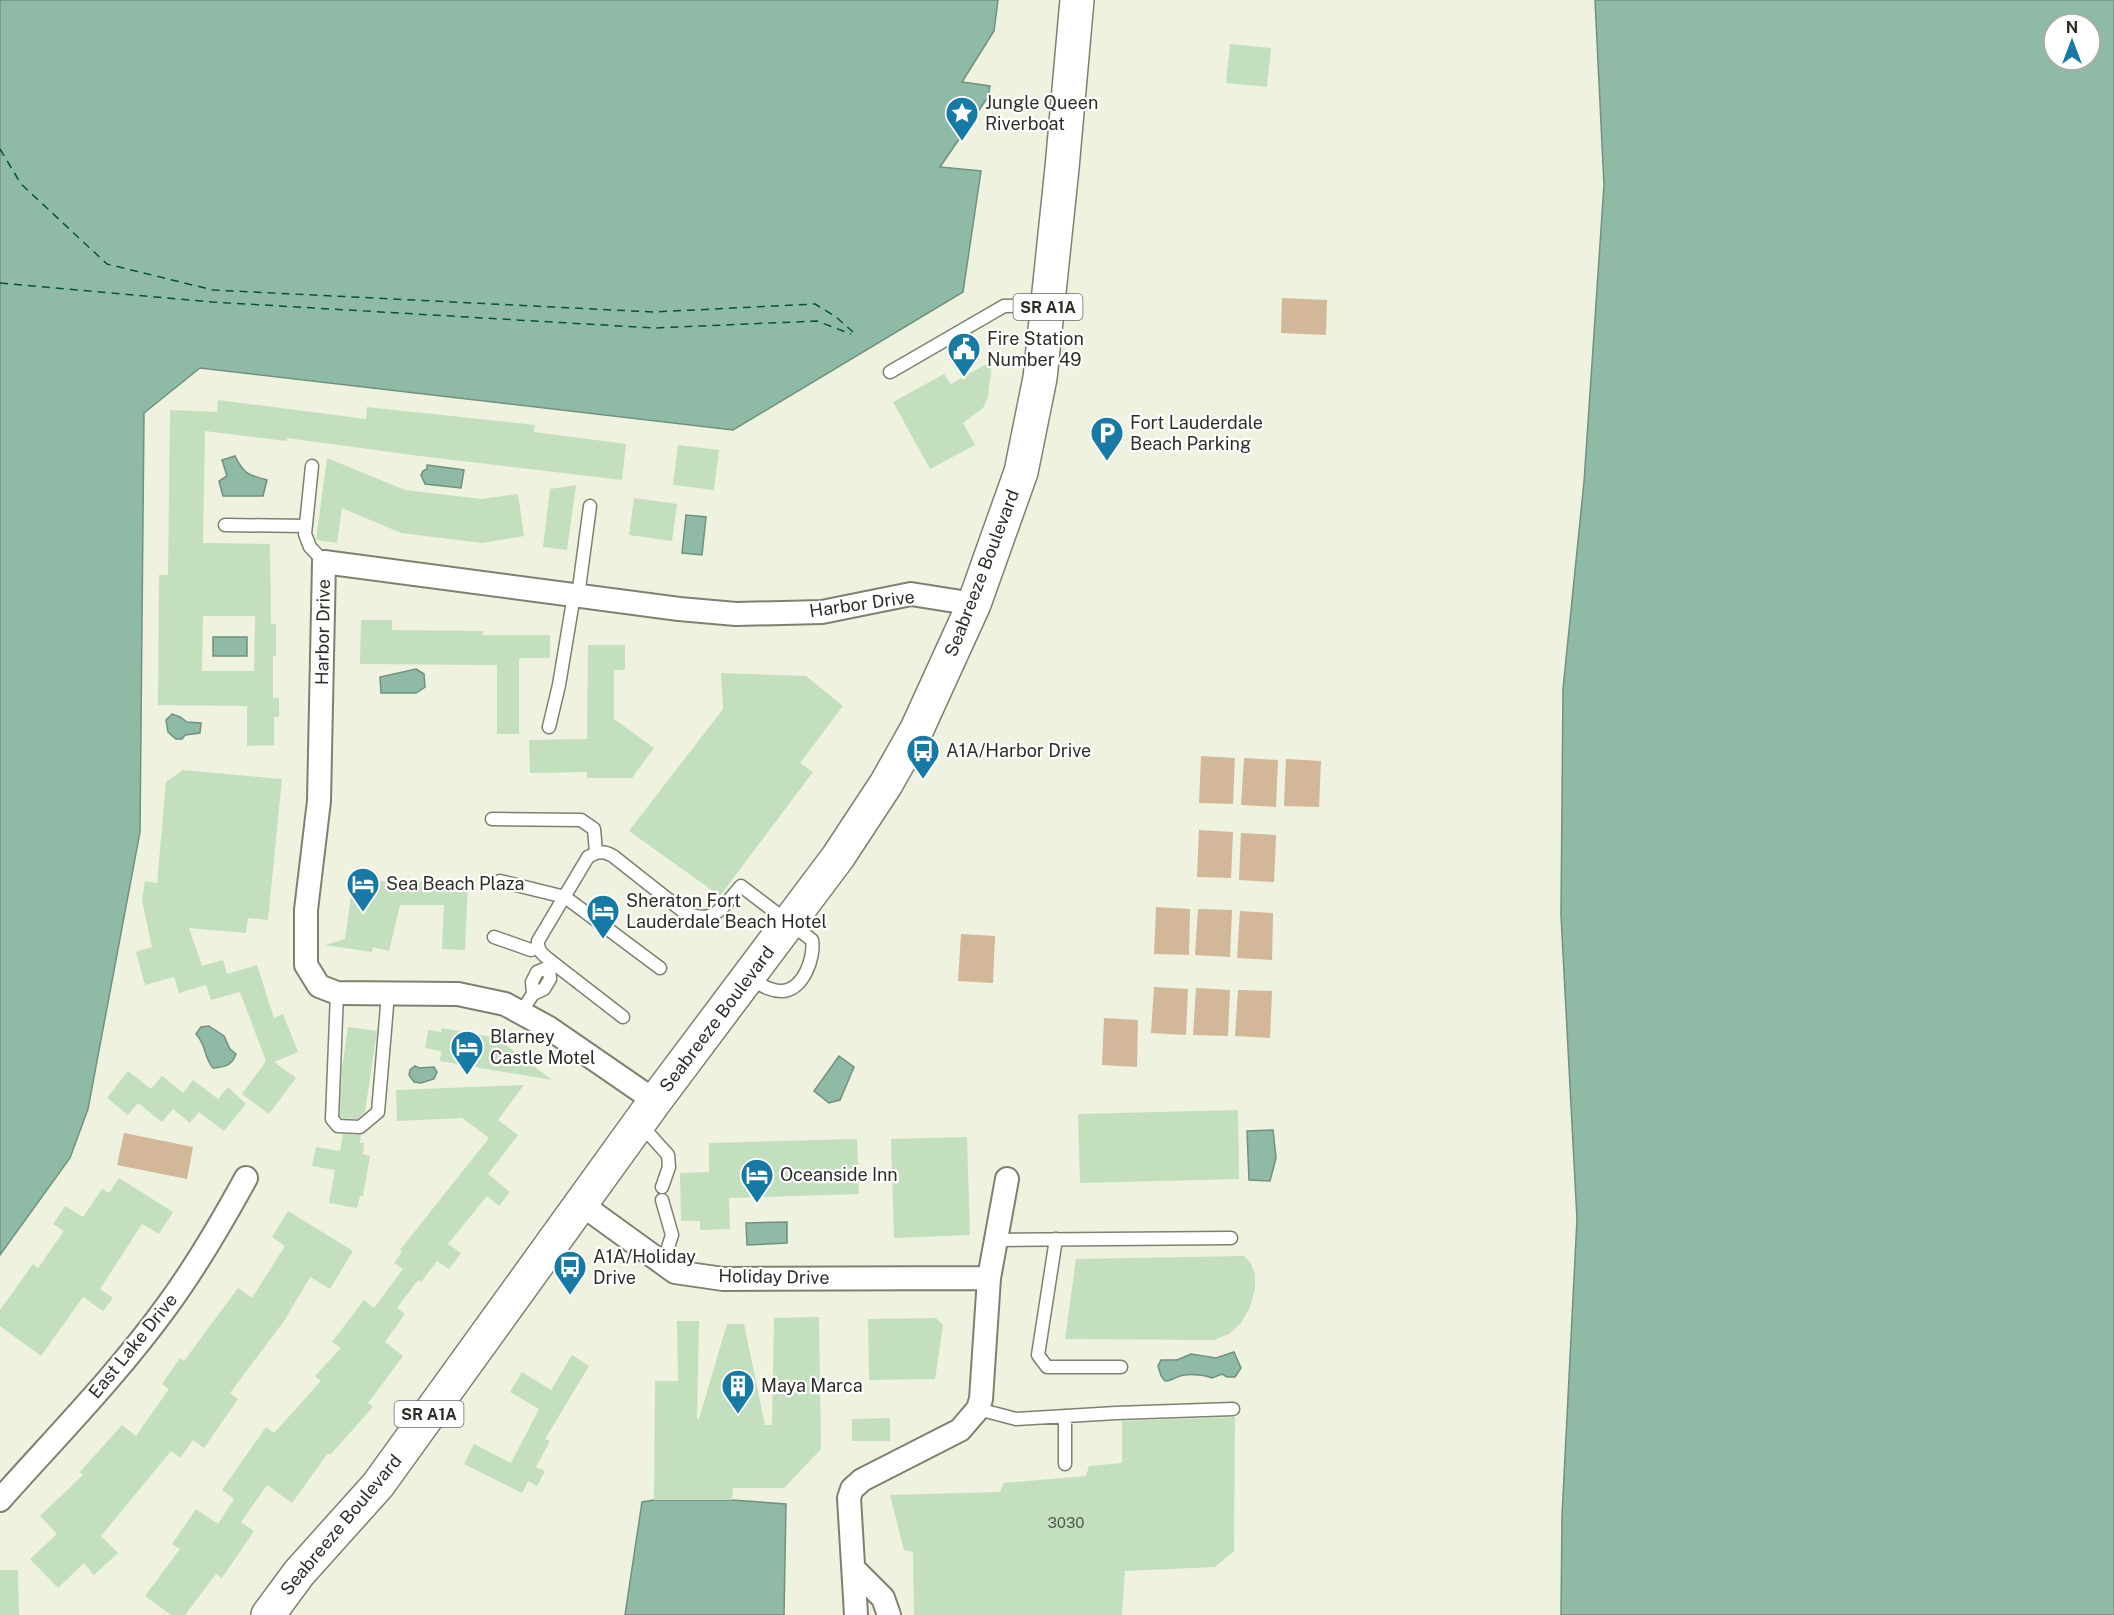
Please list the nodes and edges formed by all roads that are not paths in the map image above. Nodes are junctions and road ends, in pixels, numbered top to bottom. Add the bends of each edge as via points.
1 (1077, 0) edge
2 (1048, 305) junction
3 (890, 372) dead end
4 (312, 466) dead end
5 (591, 506) dead end
6 (225, 525) dead end
7 (306, 526) junction
8 (324, 562) junction
9 (576, 596) junction
10 (974, 604) junction
11 (549, 727) dead end
12 (492, 819) dead end
13 (596, 852) junction
14 (500, 881) dead end
15 (565, 897) junction
16 (789, 923) junction
17 (494, 938) dead end
18 (537, 948) junction
19 (551, 964) junction
20 (660, 968) dead end
21 (748, 978) junction
22 (337, 993) junction
23 (388, 994) junction
24 (527, 1003) junction
25 (623, 1017) dead end
26 (647, 1112) junction
27 (246, 1178) dead end
28 (1007, 1179) dead end
29 (662, 1186) dead end
30 (662, 1200) dead end
31 (580, 1204) junction
32 (1231, 1238) dead end
33 (1056, 1239) junction
34 (996, 1240) junction
35 (663, 1263) junction
36 (989, 1278) junction
37 (1121, 1367) dead end
38 (978, 1409) junction
39 (1233, 1409) dead end
40 (1065, 1416) junction
41 (1065, 1464) dead end
42 (0, 1500) edge
43 (854, 1569) junction
44 (268, 1615) edge
45 (856, 1615) edge
46 (890, 1615) edge

1 - 2 main road, Seabreeze Boulevard / SR A1A
2 - 3 lane via 1004,306
2 - 10 main road, Seabreeze Boulevard / SR A1A via 1040,378 1021,472
4 - 7 lane
5 - 9 lane
6 - 7 lane
7 - 8 lane via 310,547
8 - 9 street, Harbor Drive
8 - 22 street, Harbor Drive via 319,801 306,910 306,964 319,986
9 - 10 street, Harbor Drive via 736,614 822,612 911,594
9 - 11 lane
10 - 16 main road, Seabreeze Boulevard / SR A1A via 896,767
12 - 13 lane via 581,820 594,829
13 - 15 lane via 588,856
13 - 16 lane via 614,856 697,918 718,912 736,882
14 - 15 lane
15 - 18 lane
15 - 20 lane
16 - 21 main road, Seabreeze Boulevard / SR A1A
16 - 21 lane via 812,940 814,951 809,968 791,989 783,991 771,990
17 - 18 lane via 531,950
18 - 19 lane
19 - 24 lane via 537,972
19 - 25 lane
21 - 26 main road, Seabreeze Boulevard / SR A1A
22 - 23 street
22 - 23 lane via 332,1119 338,1126 360,1127 378,1112
23 - 24 street via 458,994 505,1004
24 - 26 street via 549,1028
26 - 29 lane via 668,1155 669,1167
26 - 31 main road, Seabreeze Boulevard / SR A1A
27 - 42 street, East Lake Drive via 167,1307
28 - 34 street
30 - 35 lane via 672,1235
31 - 35 street, Holiday Drive
31 - 44 main road, Seabreeze Boulevard / SR A1A via 378,1485 298,1573
32 - 33 lane
33 - 34 lane
33 - 37 lane via 1038,1355 1047,1367
34 - 36 street
35 - 36 street, Holiday Drive via 675,1272 723,1279
36 - 38 street
38 - 40 lane via 1016,1419
38 - 43 street via 960,1430 862,1480 852,1489 849,1498
39 - 40 lane
40 - 41 lane
43 - 45 street
43 - 46 street via 883,1598

